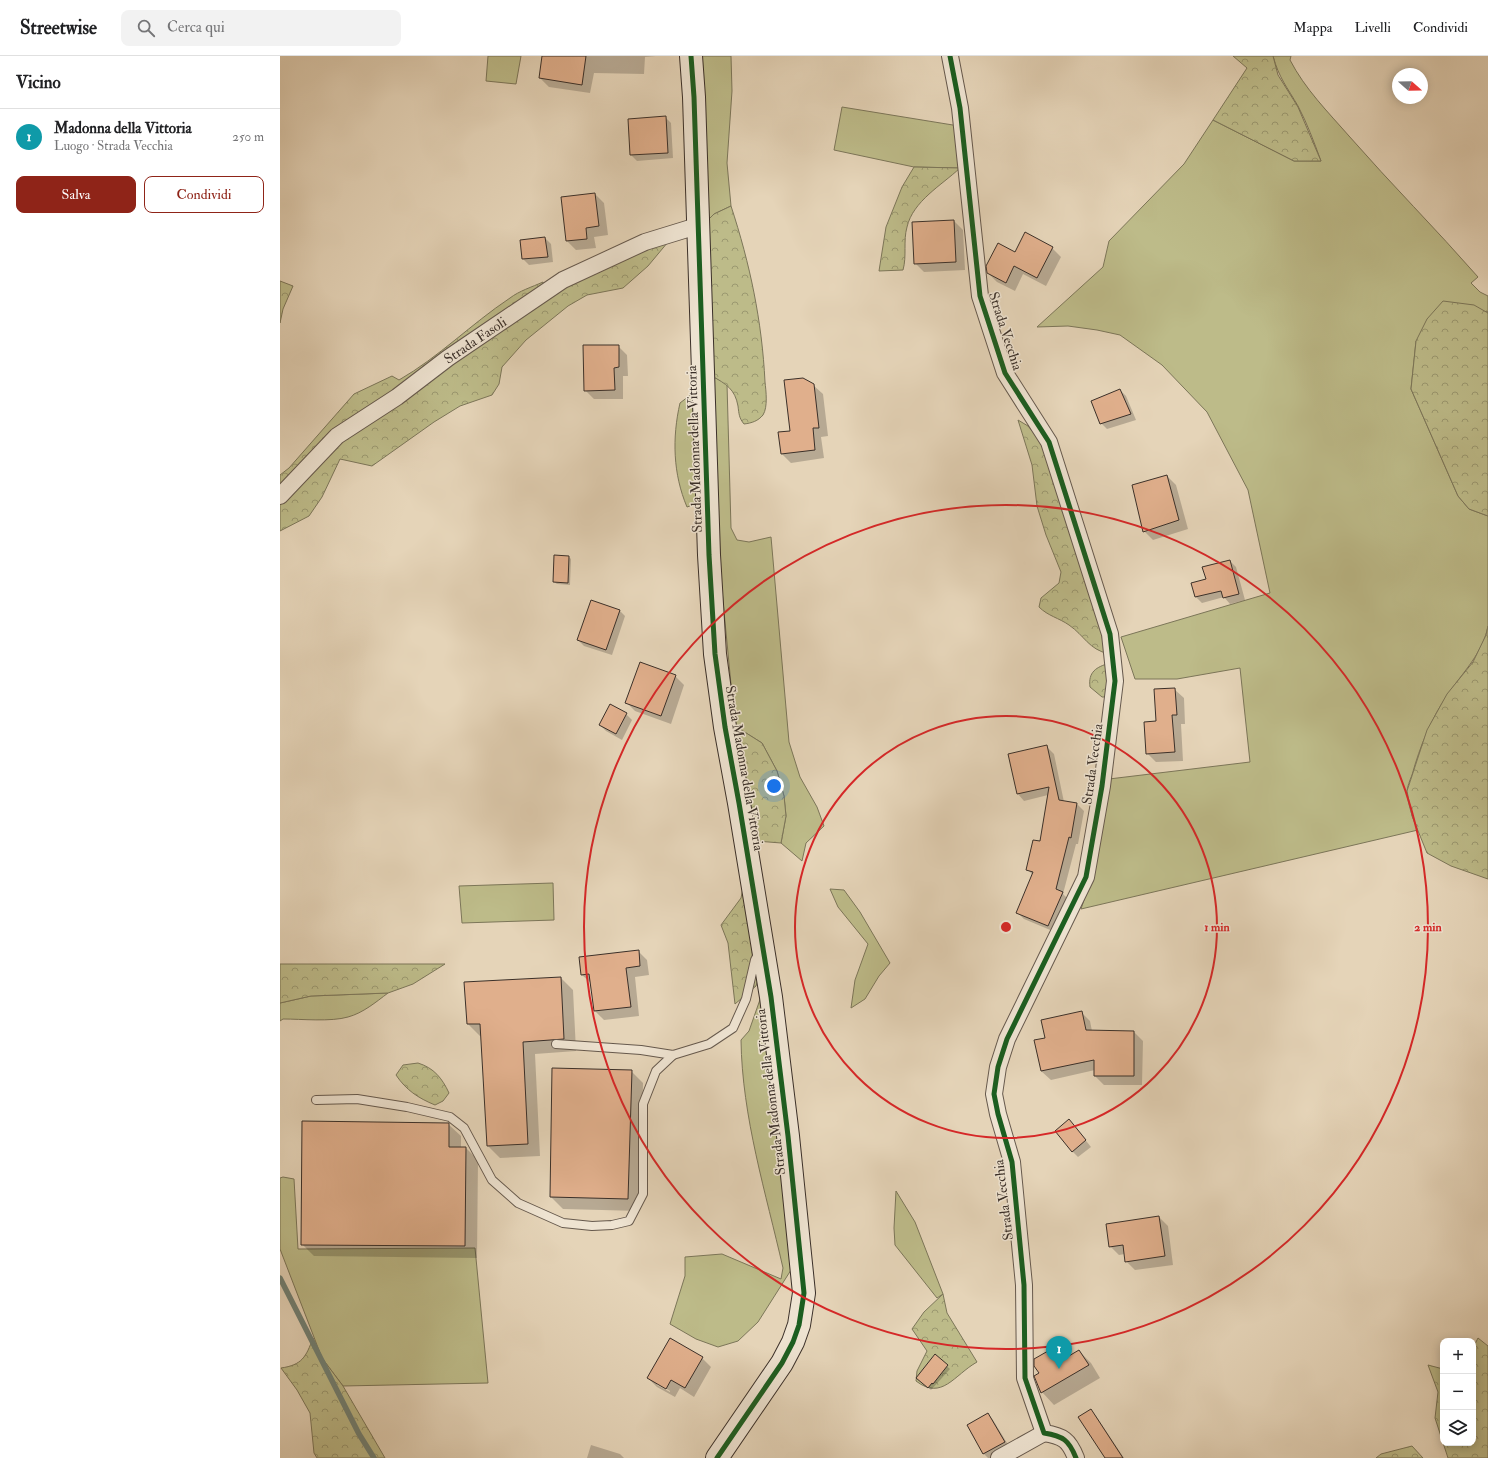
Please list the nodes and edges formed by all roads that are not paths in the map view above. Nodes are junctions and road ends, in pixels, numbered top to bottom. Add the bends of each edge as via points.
1 (690, 56) edge
2 (950, 56) edge
3 (697, 226) junction
4 (280, 496) edge
5 (763, 946) junction
6 (556, 1044) dead end
7 (673, 1055) junction
8 (316, 1100) dead end
9 (1044, 1433) junction
10 (717, 1458) edge
11 (999, 1458) edge
12 (1076, 1458) edge

1 - 3 street, Strada Madonna della Vittoria via 696,147
2 - 9 street, Strada Vecchia via 960,108 980,296 1005,373 1049,442 1110,634 1115,681 1102,786 1086,877 1007,1039 998,1068 994,1094 1012,1162 1024,1285 1025,1378
3 - 4 street, Strada Fasoli via 645,242 563,280 338,436
3 - 5 street, Strada Madonna della Vittoria via 715,654 724,727
5 - 7 lane via 755,960 746,999 733,1028 709,1044
5 - 10 street, Strada Madonna della Vittoria via 788,1136 804,1293 799,1325 793,1342
6 - 7 lane
7 - 8 lane via 656,1071 643,1104 643,1194 629,1221 612,1225 563,1223 518,1203 492,1180 464,1128 450,1117 357,1098
9 - 11 street
9 - 12 street via 1058,1435 1071,1445

